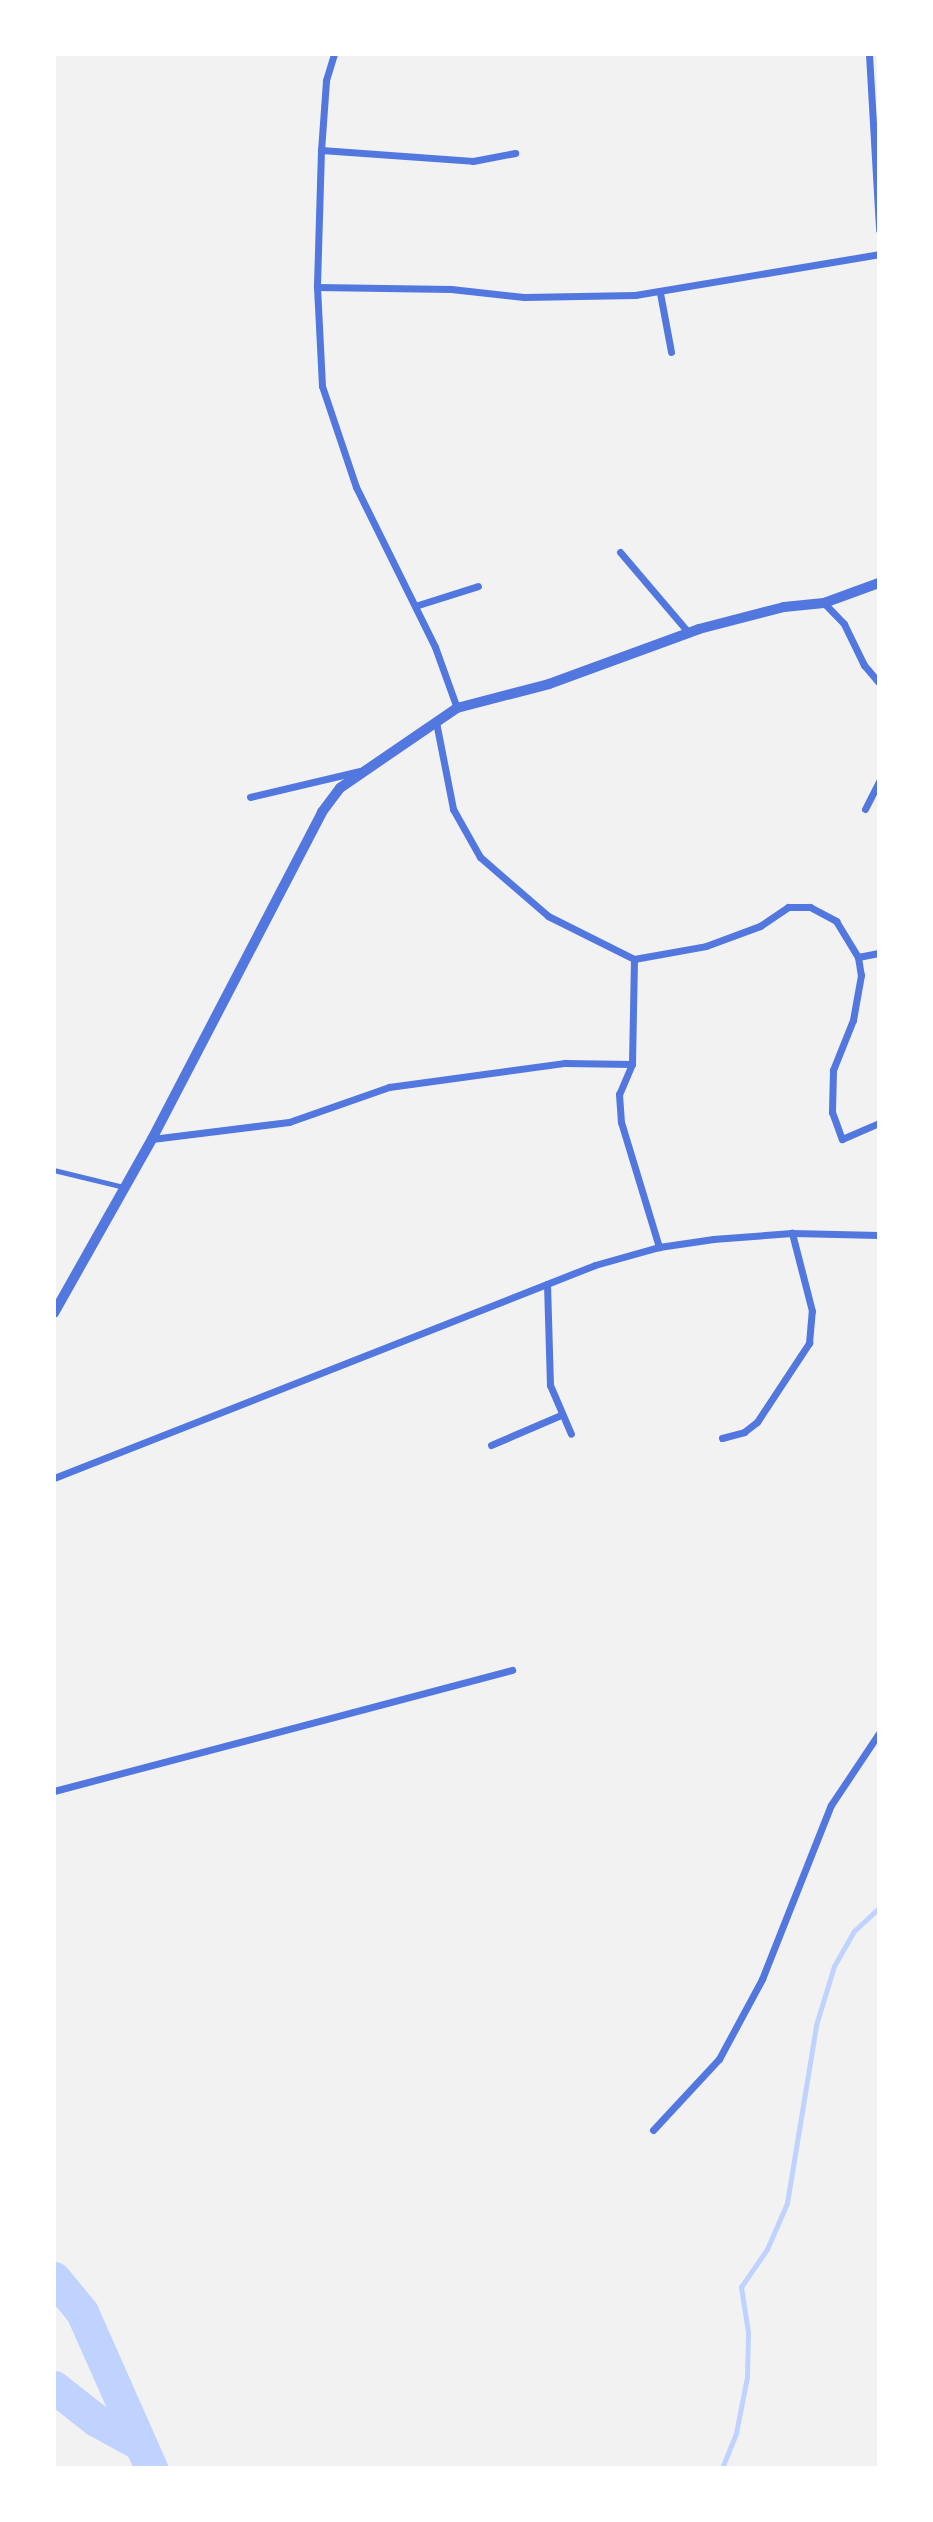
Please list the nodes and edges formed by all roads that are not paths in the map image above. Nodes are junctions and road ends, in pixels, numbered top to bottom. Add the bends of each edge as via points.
1 (334, 54) edge
2 (869, 54) edge
3 (321, 150) junction
4 (515, 153) dead end
5 (879, 230) edge
6 (879, 254) edge
7 (317, 287) junction
8 (660, 293) junction
9 (671, 352) dead end
10 (620, 552) dead end
11 (879, 583) edge
12 (478, 586) dead end
13 (824, 603) junction
14 (415, 606) junction
15 (689, 633) junction
16 (879, 683) edge
17 (457, 708) junction
18 (436, 722) junction
19 (360, 771) junction
20 (879, 781) edge
21 (250, 797) dead end
22 (865, 810) dead end
23 (879, 953) edge
24 (858, 957) junction
25 (634, 959) junction
26 (632, 1063) junction
27 (879, 1123) edge
28 (152, 1139) junction
29 (54, 1170) edge
30 (124, 1187) junction
31 (792, 1233) junction
32 (879, 1235) edge
33 (659, 1247) junction
34 (547, 1284) junction
35 (54, 1313) edge
36 (561, 1415) junction
37 (571, 1434) dead end
38 (722, 1438) dead end
39 (491, 1445) dead end
40 (54, 1478) edge
41 (512, 1670) dead end
42 (879, 1733) edge
43 (54, 1791) edge
44 (653, 2130) dead end

1 - 3 street via 326,81
2 - 5 street
3 - 4 street via 473,161
3 - 7 street
6 - 8 street
7 - 8 street via 451,289 524,297
7 - 14 street via 322,386 365,507
8 - 9 street
10 - 15 street
11 - 13 street
12 - 14 street
13 - 15 street via 774,610
13 - 16 street via 844,624 864,665
14 - 17 street
15 - 17 street via 549,684
17 - 18 street
18 - 19 street
18 - 25 street via 453,808 480,858 548,916
19 - 21 street
19 - 28 street via 322,812
20 - 22 street
23 - 24 street
24 - 25 street via 836,921 800,906 788,907 760,926 706,946
24 - 27 street via 861,975 853,1020 832,1070 832,1112 842,1139
25 - 26 street
26 - 28 street via 565,1063 389,1087 297,1120
26 - 33 street via 619,1094 621,1122
28 - 30 street
29 - 30 lane
30 - 35 street
31 - 32 street
31 - 33 street
31 - 38 street via 812,1311 809,1343 757,1422 744,1432
33 - 34 street
34 - 36 street via 547,1356
34 - 40 street
36 - 37 street
36 - 39 street
41 - 43 street
42 - 44 street via 831,1805 762,1979 719,2059

